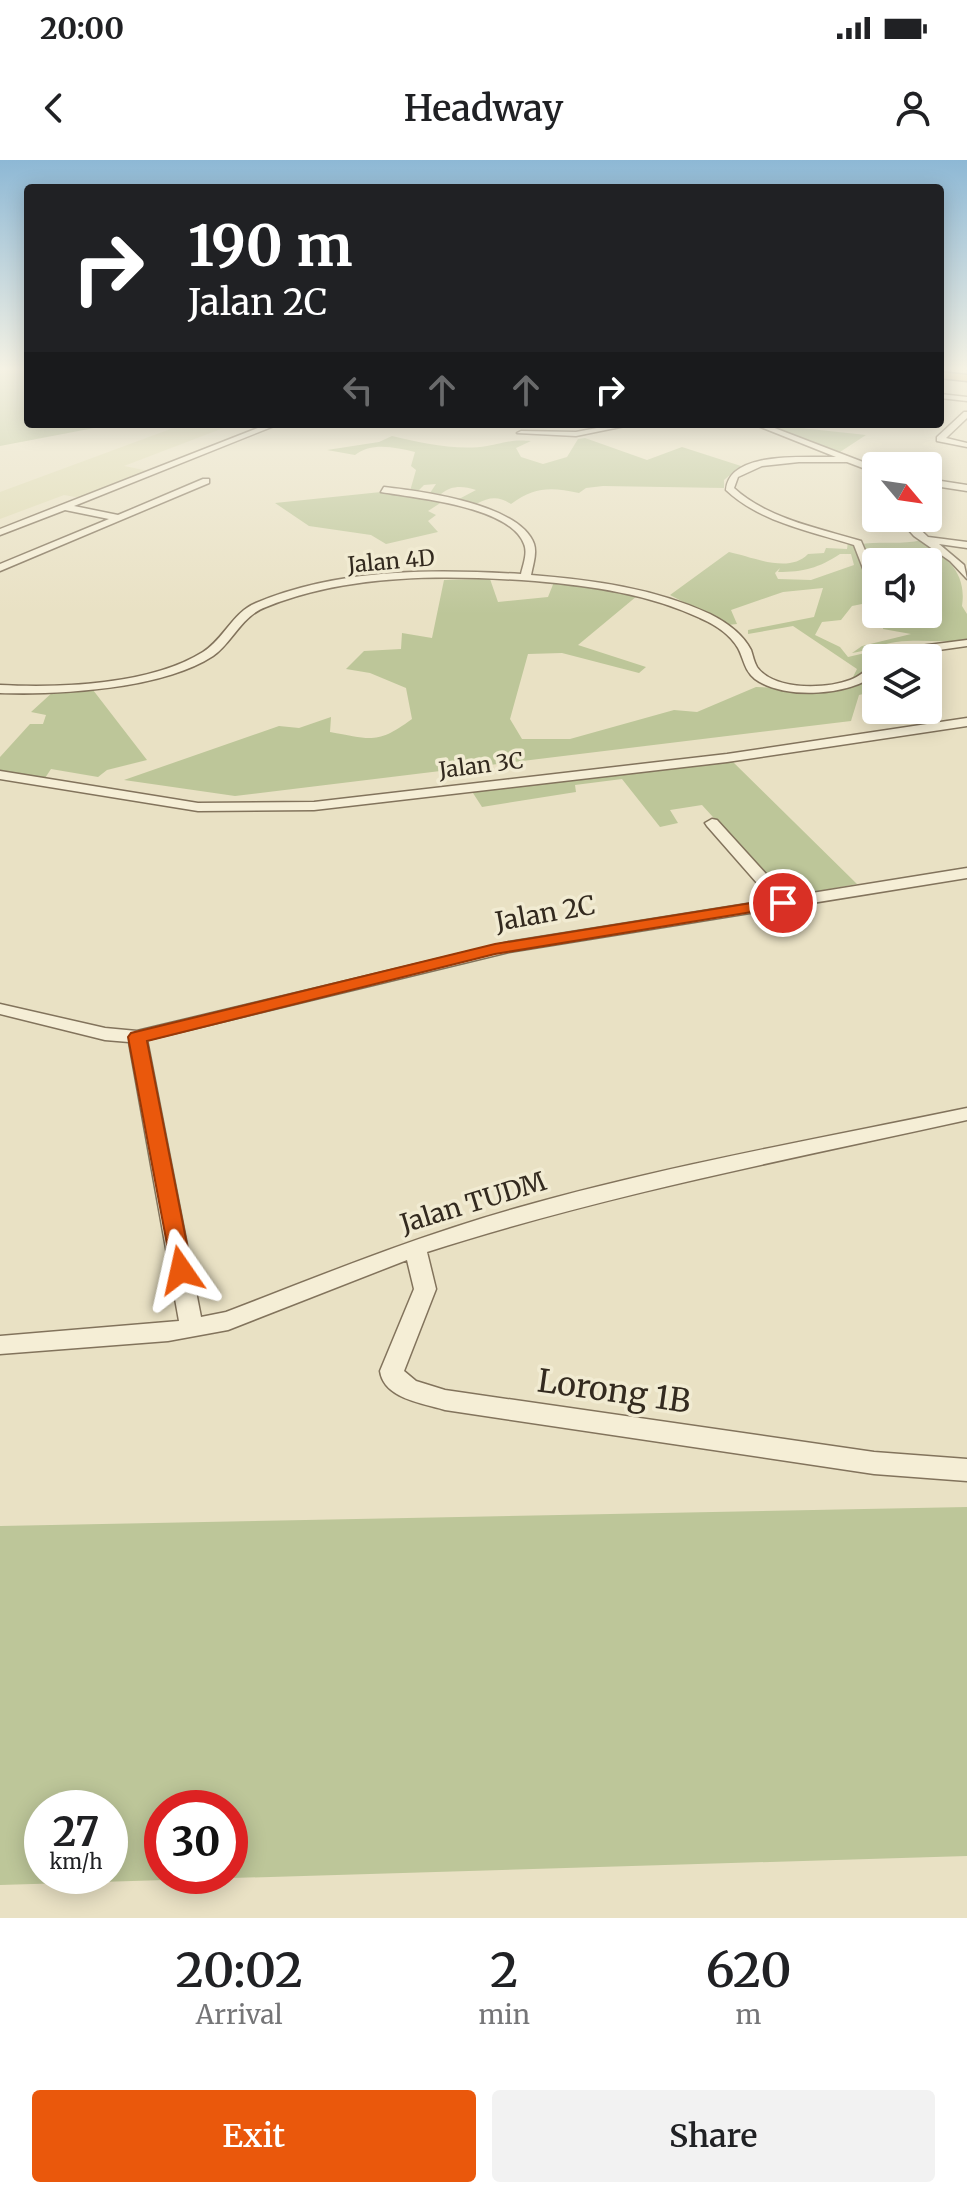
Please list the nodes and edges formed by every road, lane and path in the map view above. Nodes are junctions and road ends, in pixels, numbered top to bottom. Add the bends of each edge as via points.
1 (211, 449) edge
2 (821, 449) edge
3 (847, 459) junction
4 (862, 465) edge
5 (158, 470) junction
6 (178, 474) dead end
7 (193, 476) dead end
8 (942, 484) edge
9 (967, 488) edge
10 (384, 490) dead end
11 (64, 507) junction
12 (120, 518) junction
13 (0, 532) edge
14 (918, 532) edge
15 (926, 540) junction
16 (967, 545) edge
17 (862, 553) edge
18 (963, 562) edge
19 (0, 568) edge
20 (967, 576) edge
21 (526, 577) junction
22 (967, 643) edge
23 (942, 646) edge
24 (862, 678) edge
25 (0, 689) edge
26 (967, 722) edge
27 (0, 775) edge
28 (712, 823) dead end
29 (967, 873) edge
30 (783, 903) junction
31 (0, 1009) edge
32 (137, 1037) junction
33 (967, 1114) edge
34 (415, 1248) junction
35 (192, 1328) junction
36 (0, 1345) edge
37 (967, 1470) edge

1 - 5 street
2 - 3 street
3 - 4 street
3 - 17 street via 765,462 737,472 729,488 781,518 858,543
5 - 6 street
5 - 11 street
7 - 12 street via 206,481
8 - 9 street
10 - 21 street via 448,498 504,522 530,545
11 - 12 street
11 - 13 street
12 - 19 street
14 - 15 street
15 - 16 street
15 - 18 street
18 - 20 street
21 - 24 street, Jalan 4D via 625,590 695,611 733,634 752,670 776,685 846,685
21 - 25 street, Jalan 4D via 412,575 359,581 251,609 214,649 186,664 96,685
22 - 23 street
26 - 27 street, Jalan 3C via 699,761 314,806 198,807
28 - 30 street
29 - 30 street, Jalan 2C
30 - 32 street, Jalan 2C via 495,949
31 - 32 street, Jalan 2C
32 - 35 street
33 - 34 street, Jalan TUDM via 666,1178 518,1215
34 - 35 street, Jalan TUDM via 228,1321
34 - 37 street, Lorong 1B via 425,1289 392,1371 393,1378 409,1389 434,1399 828,1456
35 - 36 street, Jalan TUDM

